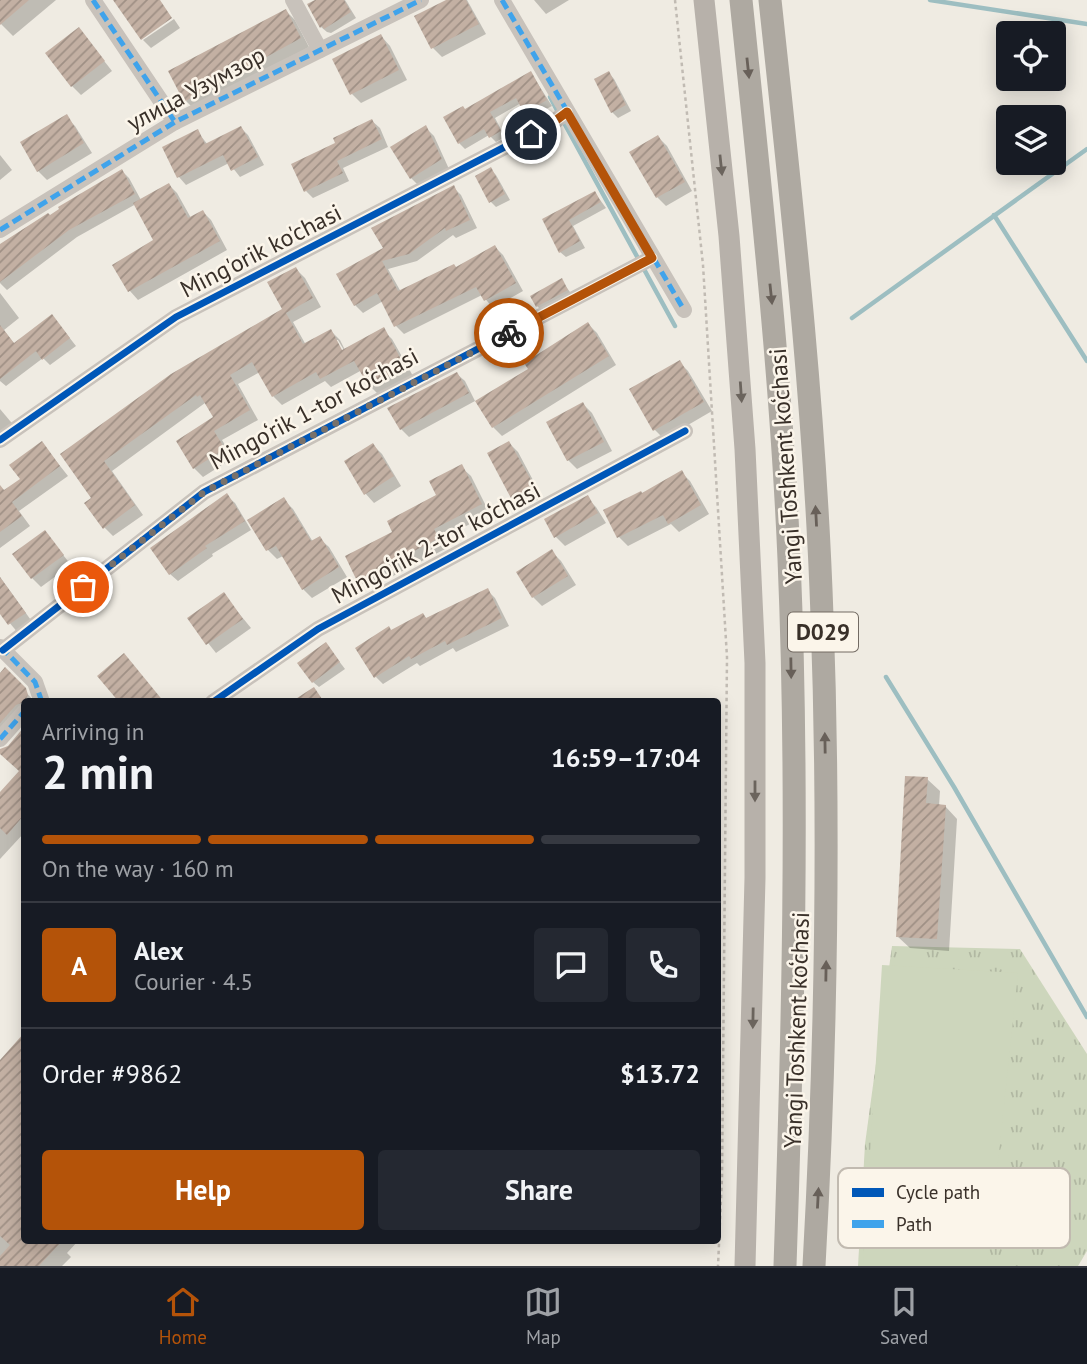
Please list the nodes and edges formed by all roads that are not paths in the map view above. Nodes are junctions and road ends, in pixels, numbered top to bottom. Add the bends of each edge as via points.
1 (93, 0) edge
2 (293, 0) edge
3 (421, 0) edge
4 (502, 0) edge
5 (704, 0) edge
6 (741, 0) edge
7 (770, 0) edge
8 (320, 50) junction
9 (561, 117) junction
10 (175, 122) junction
11 (0, 230) edge
12 (652, 258) junction
13 (684, 310) dead end
14 (685, 431) dead end
15 (0, 440) edge
16 (1, 648) edge
17 (38, 698) edge
18 (218, 698) edge
19 (21, 715) edge
20 (0, 739) edge
21 (745, 1266) edge
22 (785, 1266) edge
23 (814, 1266) edge

1 - 10 street
2 - 8 street
3 - 8 street, улица Узумзор
4 - 9 street
5 -> 21 main road via 731,262 755,663 755,878
6 -> 22 highway, Yangi Toshkent ko‘chasi / D029 via 773,316 789,560 796,864
23 -> 7 highway, Yangi Toshkent ko‘chasi / D029 via 827,868 822,613 802,312
8 - 10 street, улица Узумзор
9 - 12 street
9 - 15 street, Ming'orik ko'chasi via 176,317
10 - 11 street, улица Узумзор
12 - 13 street
12 - 16 street, Mingo‘rik 1-tor ko‘chasi via 204,492
14 - 18 street, Mingo‘rik 2-tor ko‘chasi via 318,629
16 - 17 street via 35,682
19 - 20 street

